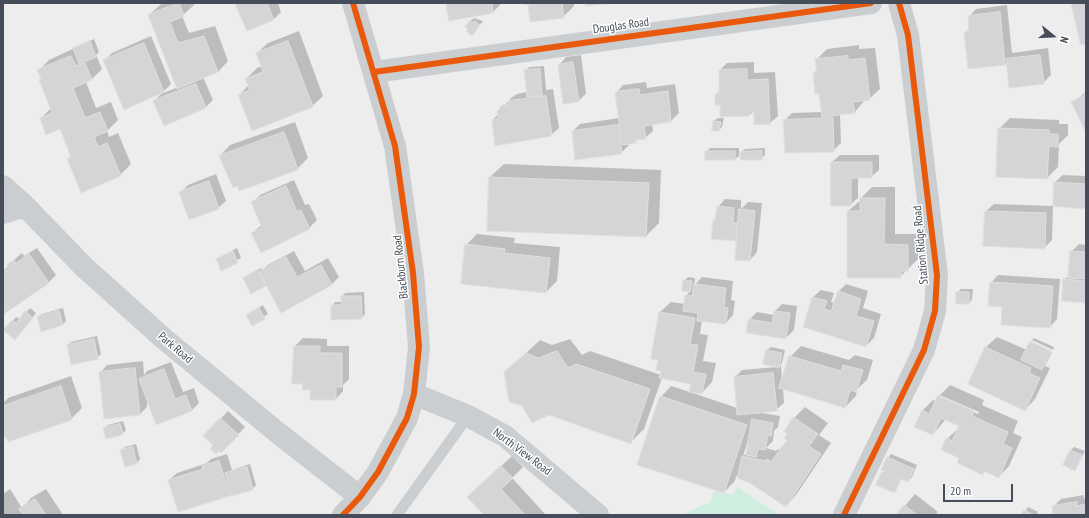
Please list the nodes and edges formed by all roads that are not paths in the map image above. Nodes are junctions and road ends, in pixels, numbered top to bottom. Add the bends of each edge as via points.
1 (353, 3) edge
2 (871, 3) edge
3 (899, 3) edge
4 (374, 72) junction
5 (3, 186) edge
6 (26, 206) junction
7 (3, 213) edge
8 (414, 394) junction
9 (468, 416) junction
10 (360, 497) junction
11 (343, 515) edge
12 (397, 515) edge
13 (598, 515) edge
14 (844, 515) edge

1 - 4 street, Blackburn Road
2 - 4 street, Douglas Road
3 - 14 street, Station Ridge Road via 908,35 936,259 935,311 924,350
4 - 8 street, Blackburn Road via 395,146 414,273 419,347
5 - 6 street, Park Road
6 - 7 street
6 - 10 street, Park Road via 84,267 162,338
8 - 9 street, North View Road
8 - 10 street, Blackburn Road via 407,418 378,472
9 - 12 lane
9 - 13 street, North View Road via 505,436
10 - 11 street, Blackburn Road

